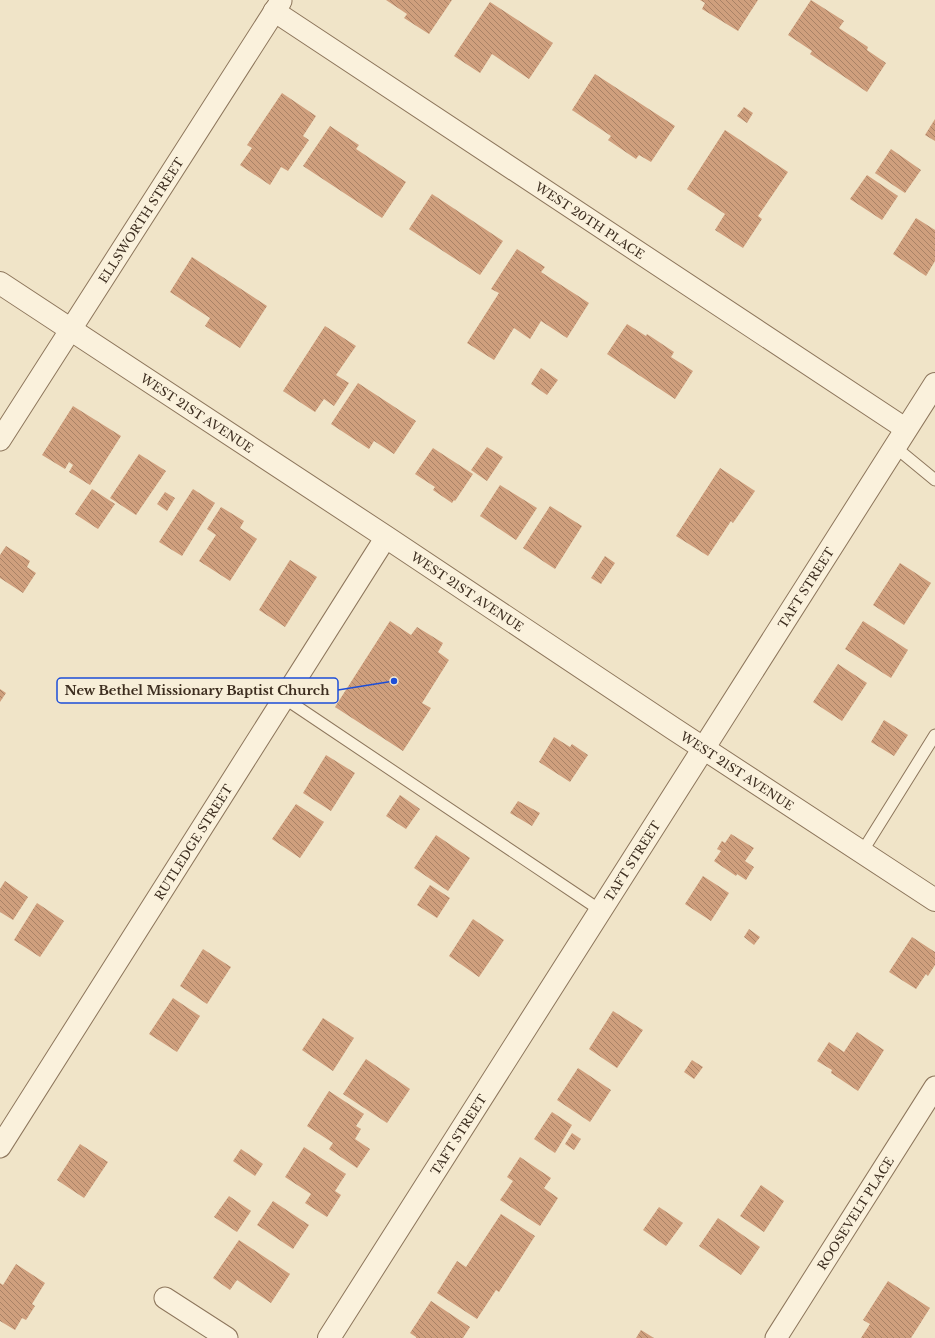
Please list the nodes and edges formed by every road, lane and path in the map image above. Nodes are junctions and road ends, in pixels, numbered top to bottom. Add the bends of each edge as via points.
1 (278, 6) edge
2 (0, 283) edge
3 (71, 329) junction
4 (935, 384) edge
5 (906, 429) junction
6 (0, 440) edge
7 (895, 447) junction
8 (935, 480) edge
9 (386, 537) junction
10 (284, 698) junction
11 (935, 735) edge
12 (703, 748) junction
13 (862, 852) junction
14 (935, 900) edge
15 (600, 910) junction
16 (935, 1087) edge
17 (0, 1147) edge
18 (165, 1298) dead end
19 (227, 1338) edge
20 (329, 1338) edge
21 (776, 1338) edge

1 - 3 street, ELLSWORTH STREET
1 - 5 street, WEST 20TH PLACE
2 - 3 street, WEST 21ST AVENUE
3 - 6 street, ELLSWORTH STREET
3 - 9 street, WEST 21ST AVENUE
4 - 5 street, TAFT STREET
5 - 7 street, TAFT STREET
7 - 8 lane
7 - 12 street, TAFT STREET
9 - 10 street, RUTLEDGE STREET
9 - 12 street, WEST 21ST AVENUE
10 - 15 lane
10 - 17 street, RUTLEDGE STREET
11 - 13 lane
12 - 13 street, WEST 21ST AVENUE
12 - 15 street, TAFT STREET
13 - 14 street, WEST 21ST AVENUE
15 - 20 street, TAFT STREET
16 - 21 street, ROOSEVELT PLACE
18 - 19 street

